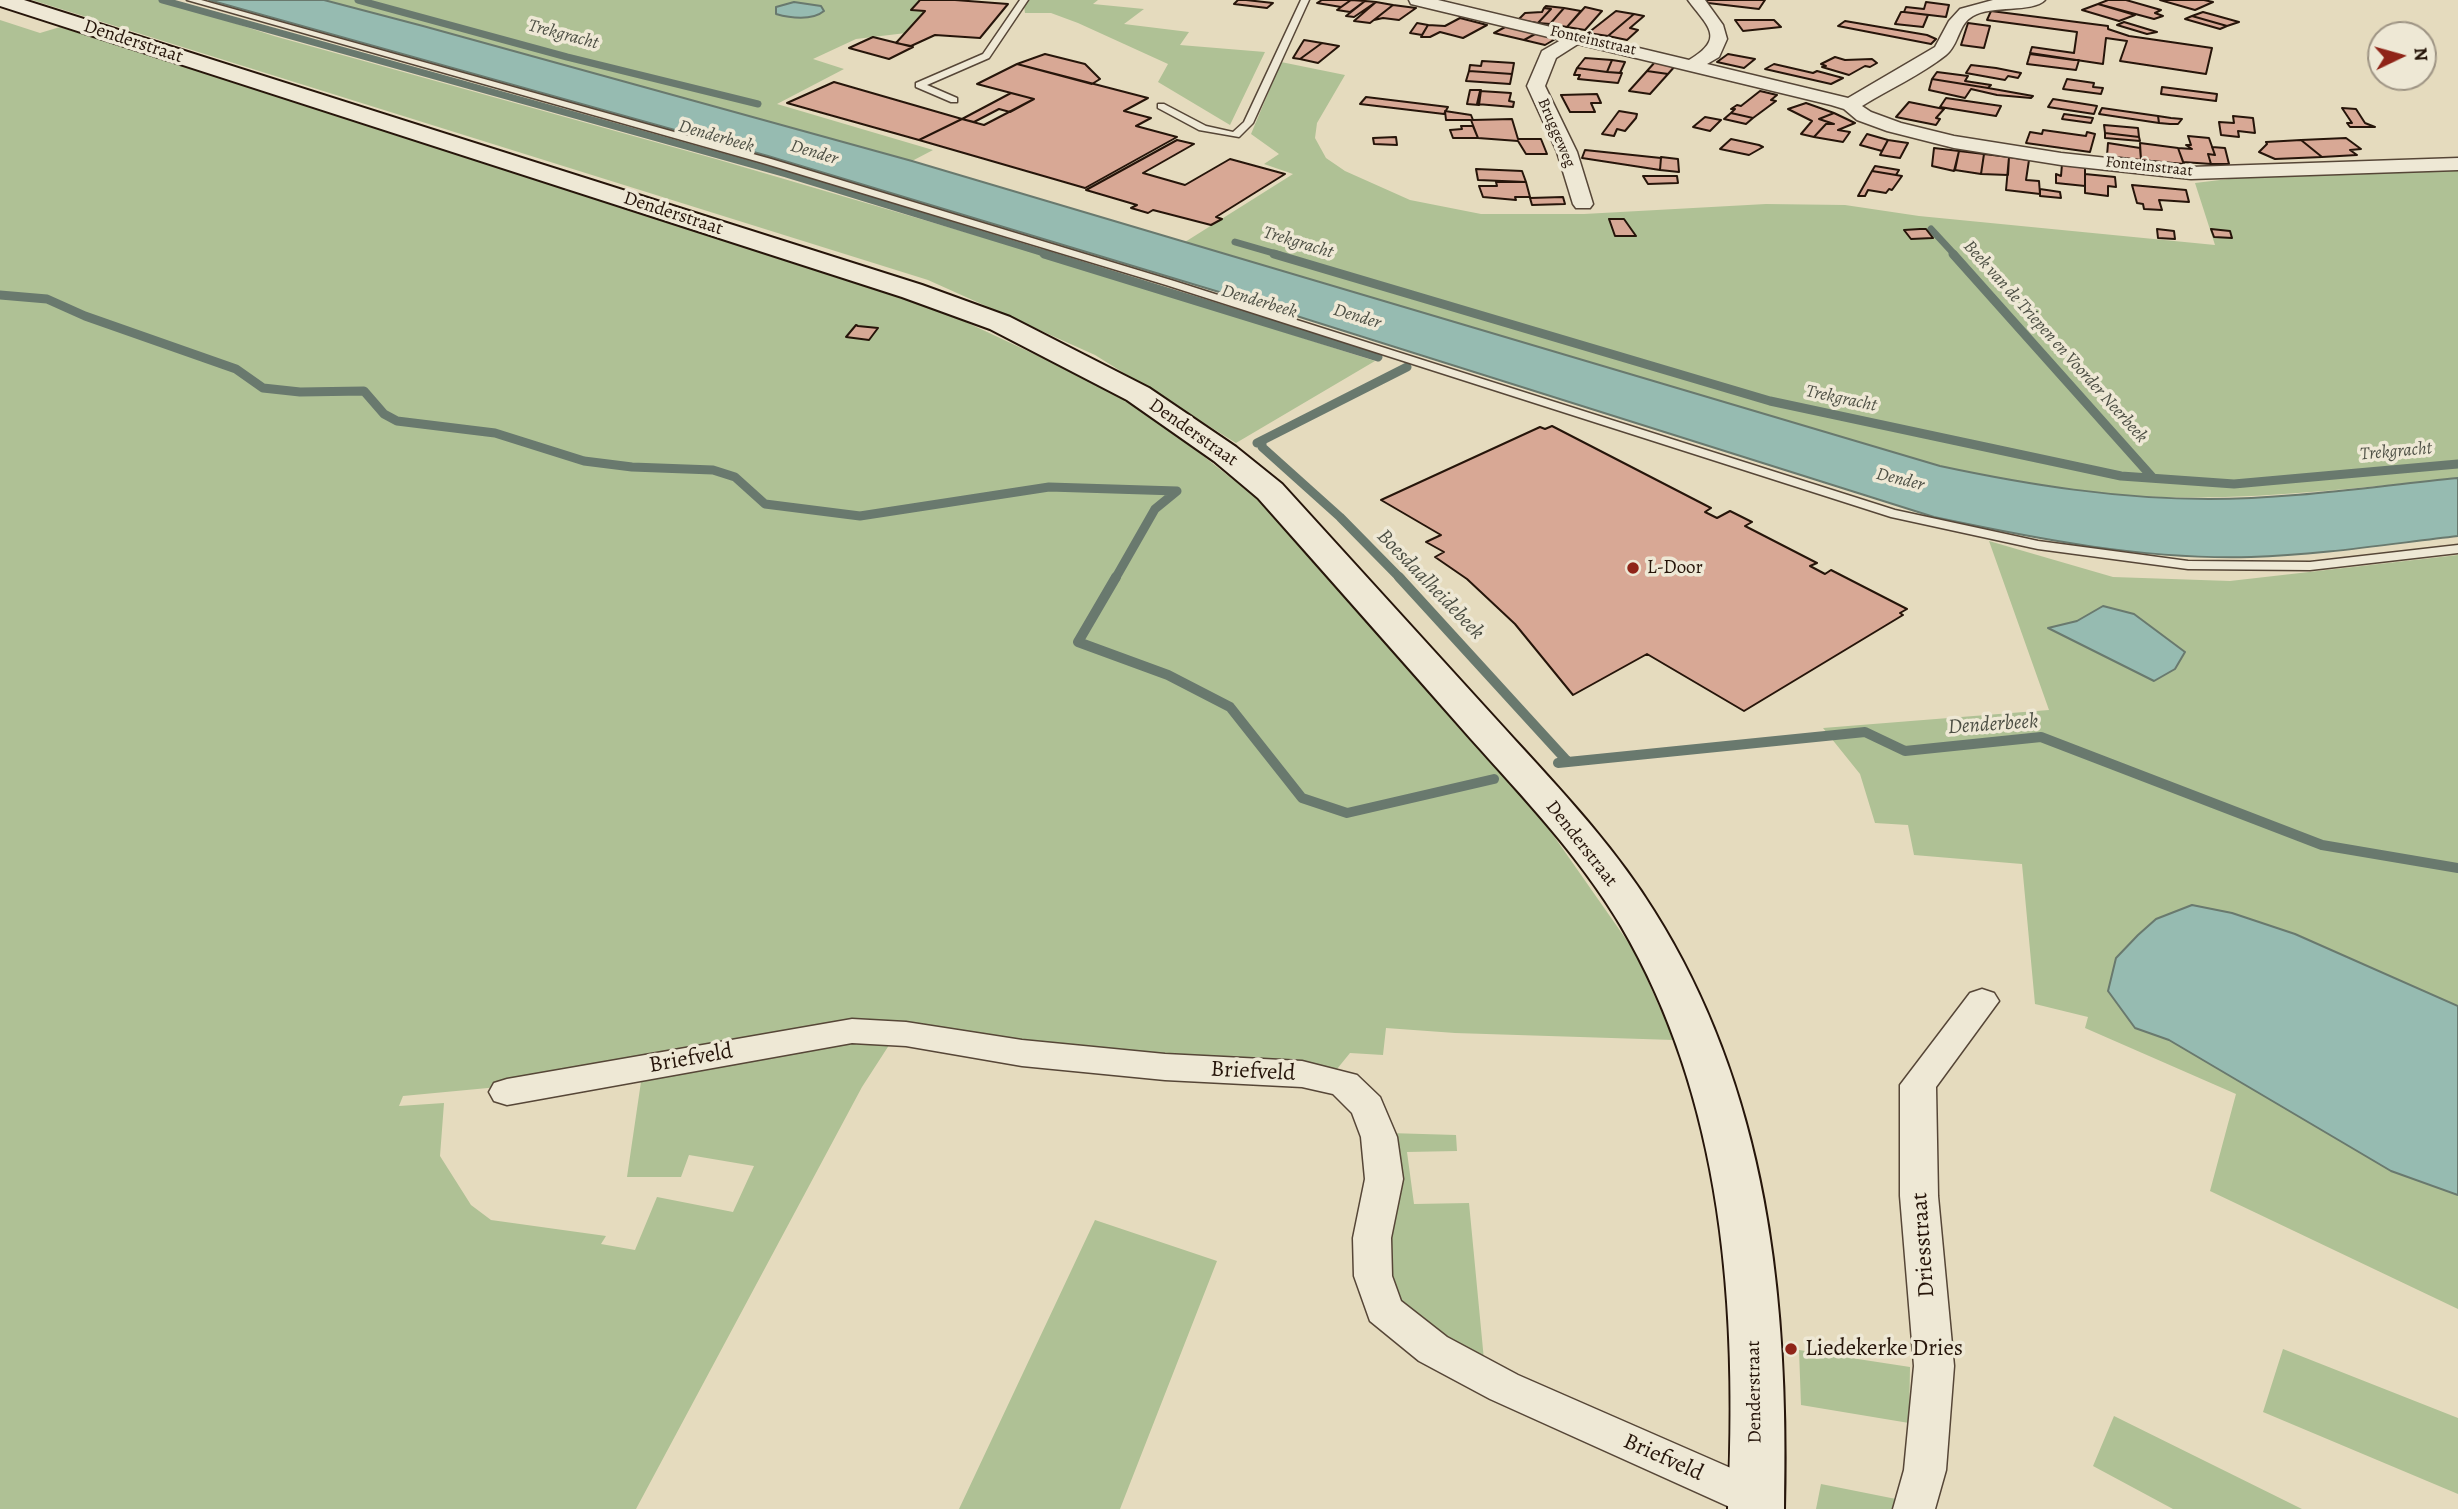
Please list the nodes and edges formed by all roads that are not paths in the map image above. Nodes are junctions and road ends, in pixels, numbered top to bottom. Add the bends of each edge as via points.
1 (2, 0) edge
2 (191, 0) edge
3 (1024, 0) edge
4 (1305, 0) edge
5 (1418, 0) edge
6 (1696, 0) edge
7 (2037, 0) edge
8 (1577, 37) junction
9 (1694, 65) junction
10 (954, 100) dead end
11 (1853, 103) junction
12 (1161, 106) dead end
13 (2458, 164) edge
14 (1583, 204) dead end
15 (2458, 549) edge
16 (1982, 1001) dead end
17 (507, 1092) dead end
18 (1756, 1504) edge
19 (1914, 1509) edge

1 - 18 street, Denderstraat via 1000,323 1138,394 1270,491 1597,861 1647,934 1681,1003 1730,1153 1749,1249 1757,1388
2 - 15 lane via 780,165 1170,283 1891,513 1968,532 2080,553 2209,566 2291,567
3 - 10 lane via 986,56 919,85
4 - 12 lane via 1248,123 1235,135 1203,128
5 - 8 street, Fonteinstraat
6 - 9 street via 1719,33 1720,43
7 - 11 street via 1966,11 1941,51
8 - 9 street, Fonteinstraat
8 - 14 street, Bruggeweg via 1548,55 1536,86 1567,152
9 - 11 street, Fonteinstraat
11 - 13 street, Fonteinstraat via 1864,116 1923,136 2061,159 2191,173
16 - 19 street, Driesstraat via 1918,1085 1919,1196 1934,1366 1925,1470
17 - 18 street, Briefveld via 852,1031 906,1034 1022,1053 1302,1074 1344,1084 1367,1106 1379,1137 1384,1179 1372,1238 1373,1276 1384,1310 1433,1349 1504,1387

